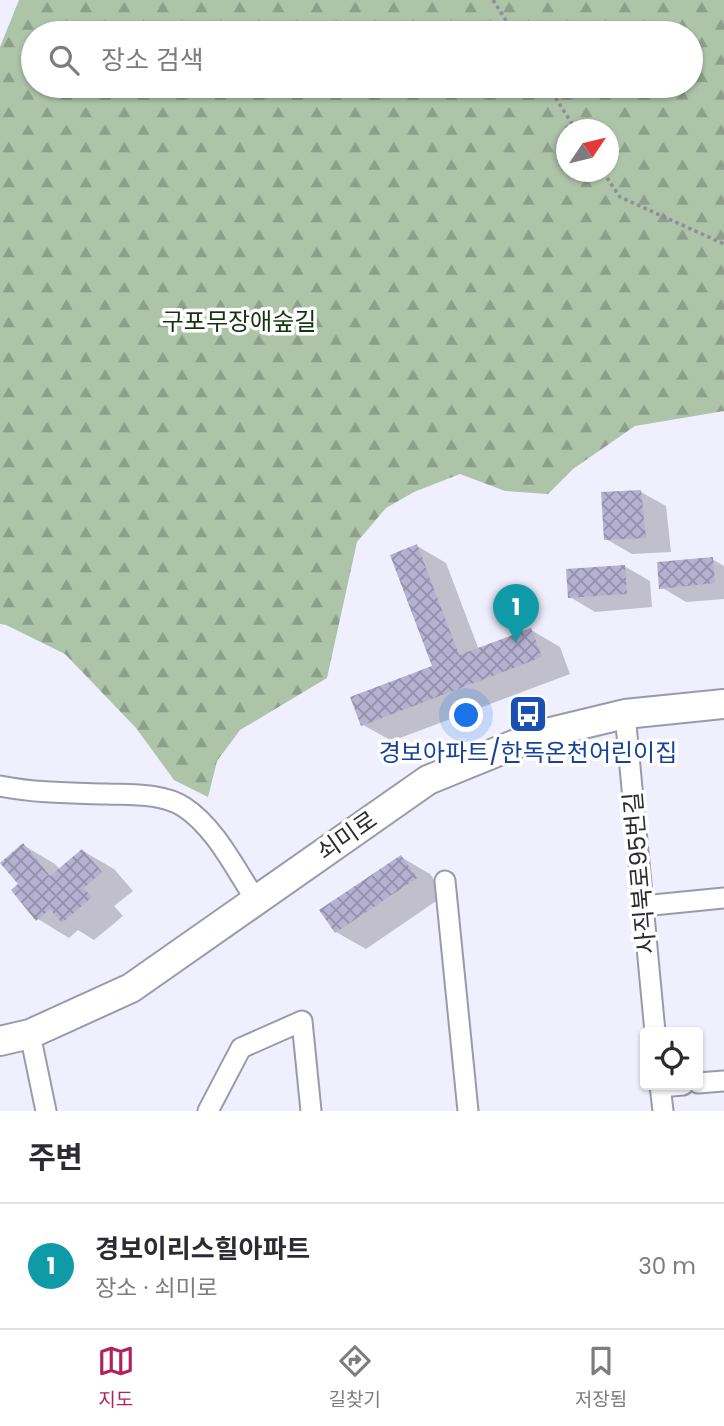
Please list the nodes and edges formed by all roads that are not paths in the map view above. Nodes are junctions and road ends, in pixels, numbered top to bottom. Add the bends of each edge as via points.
1 (724, 704) edge
2 (625, 714) junction
3 (0, 786) edge
4 (444, 881) dead end
5 (724, 898) edge
6 (256, 900) junction
7 (643, 906) junction
8 (655, 1027) edge
9 (30, 1034) junction
10 (0, 1041) edge
11 (724, 1081) edge
12 (703, 1083) edge
13 (660, 1090) edge
14 (46, 1111) edge
15 (208, 1111) edge
16 (311, 1111) edge
17 (468, 1111) edge
18 (663, 1111) edge

1 - 2 main road, 쇠미로
2 - 6 main road, 쇠미로 via 538,735 428,780
2 - 7 street, 사직북로95번길
3 - 6 street via 170,799 206,827
4 - 17 street
5 - 7 street
6 - 9 main road, 쇠미로 via 131,988
7 - 8 street, 사직북로95번길
9 - 10 main road, 쇠미로
9 - 14 street
11 - 12 street
13 - 18 street
15 - 16 street via 241,1048 302,1021

